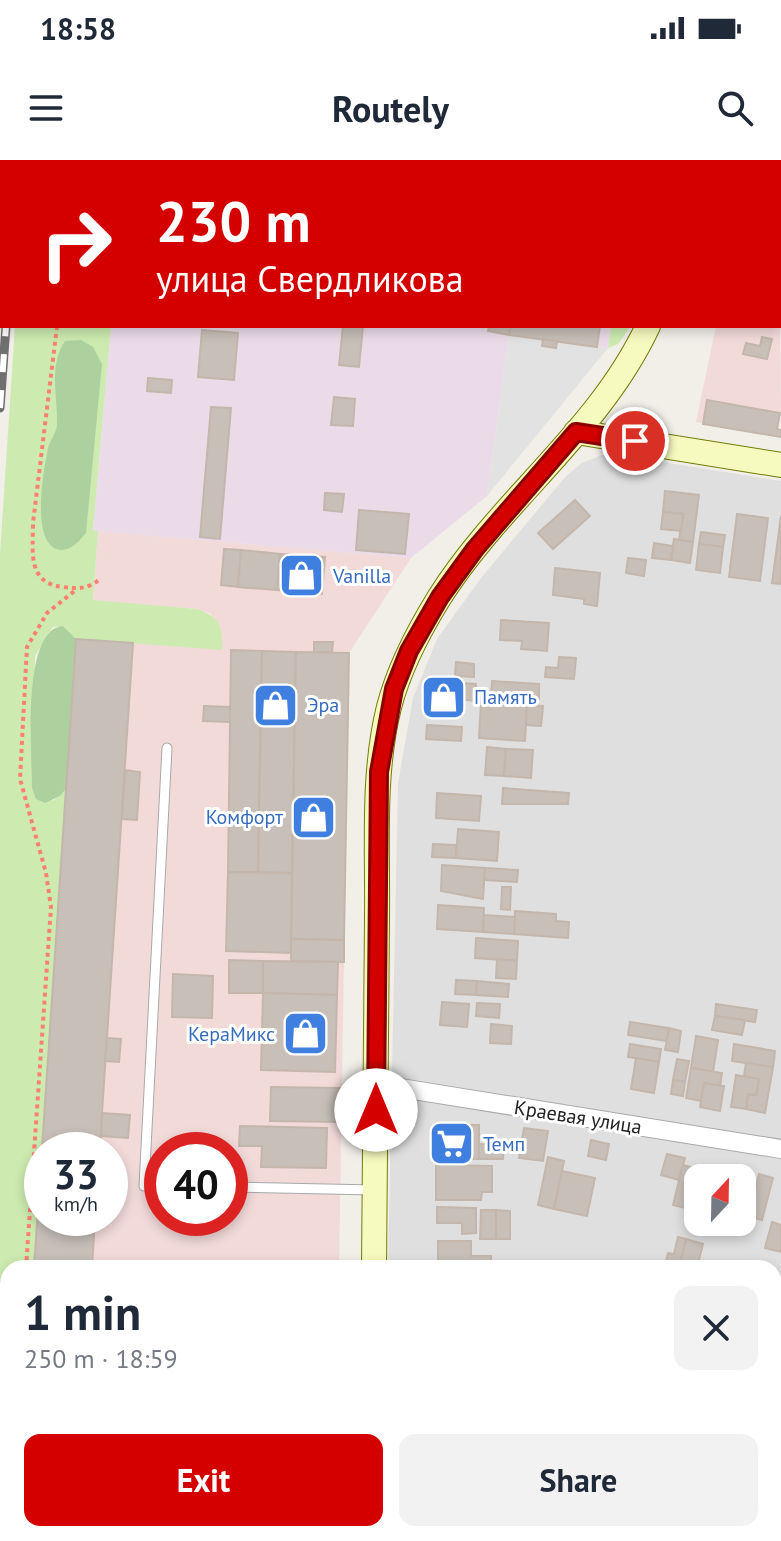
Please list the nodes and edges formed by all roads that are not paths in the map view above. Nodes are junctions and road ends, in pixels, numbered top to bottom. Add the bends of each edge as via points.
1 (647, 328) edge
2 (576, 432) junction
3 (781, 465) edge
4 (167, 748) dead end
5 (376, 1084) junction
6 (147, 1132) edge
7 (781, 1149) edge
8 (248, 1187) edge
9 (375, 1190) junction
10 (374, 1260) edge

1 - 2 street via 625,369
2 - 3 street
2 - 5 street via 447,587 409,651 394,689 379,772
4 - 6 lane
5 - 7 street, Краевая улица
5 - 9 street
8 - 9 lane
9 - 10 street

